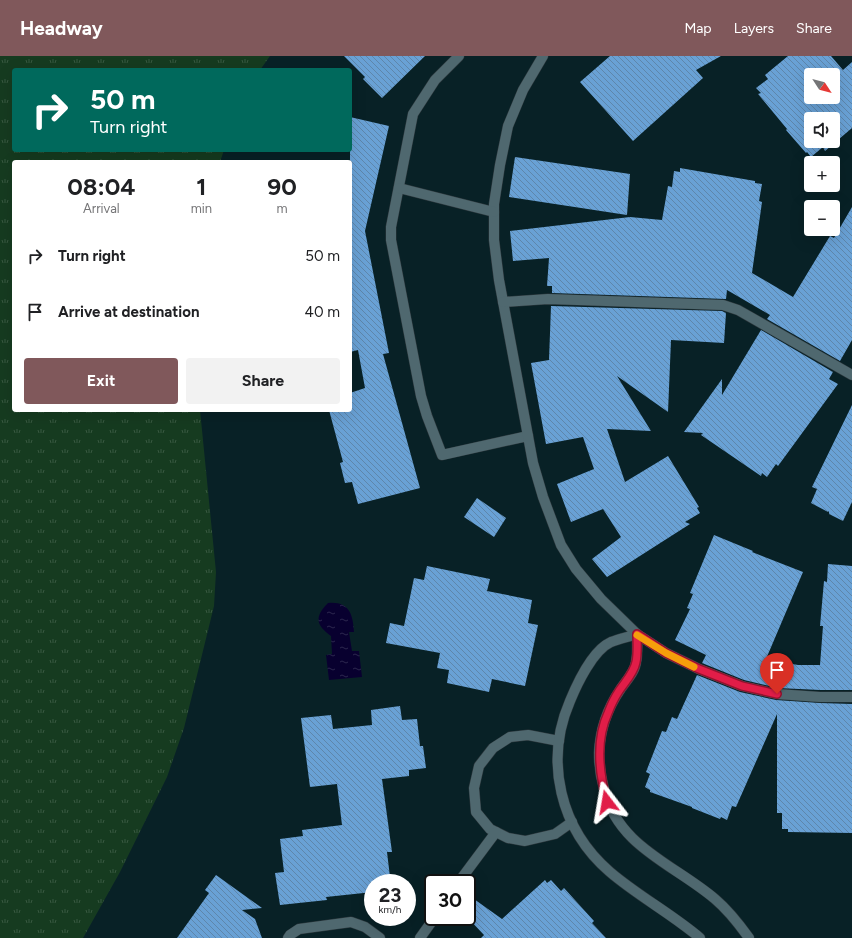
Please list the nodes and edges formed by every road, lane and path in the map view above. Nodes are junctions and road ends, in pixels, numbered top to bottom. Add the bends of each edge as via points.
1 (459, 56) edge
2 (543, 56) edge
3 (399, 188) junction
4 (494, 212) junction
5 (503, 302) junction
6 (852, 375) edge
7 (528, 436) junction
8 (637, 634) junction
9 (852, 697) edge
10 (559, 742) junction
11 (572, 822) junction
12 (496, 832) junction
13 (465, 874) edge
14 (429, 926) edge
15 (288, 938) edge
16 (380, 938) edge
17 (420, 938) edge
18 (700, 938) edge
19 (749, 938) edge

1 - 3 street via 435,80 413,114
2 - 4 street via 523,90 508,126
3 - 4 street
3 - 7 street via 391,240 422,396 442,455
4 - 5 street via 494,240
5 - 6 street via 548,298 723,305 738,310
5 - 7 street
7 - 8 street via 533,464 561,545 601,600
8 - 9 street via 666,653 742,686 777,694
8 - 10 street via 610,642 598,652 574,689 560,730
8 - 19 street via 636,662 618,692 602,728 599,754 601,780 607,802 620,825 634,841 716,900 732,915
10 - 11 street via 558,781
10 - 12 street via 528,735 510,737 493,748 479,766 474,788 476,812 490,829
11 - 12 street via 556,834 524,841 508,838
11 - 18 street via 591,853 610,872 683,923
12 - 13 street
14 - 17 street
15 - 16 street via 299,929 351,922 365,927

